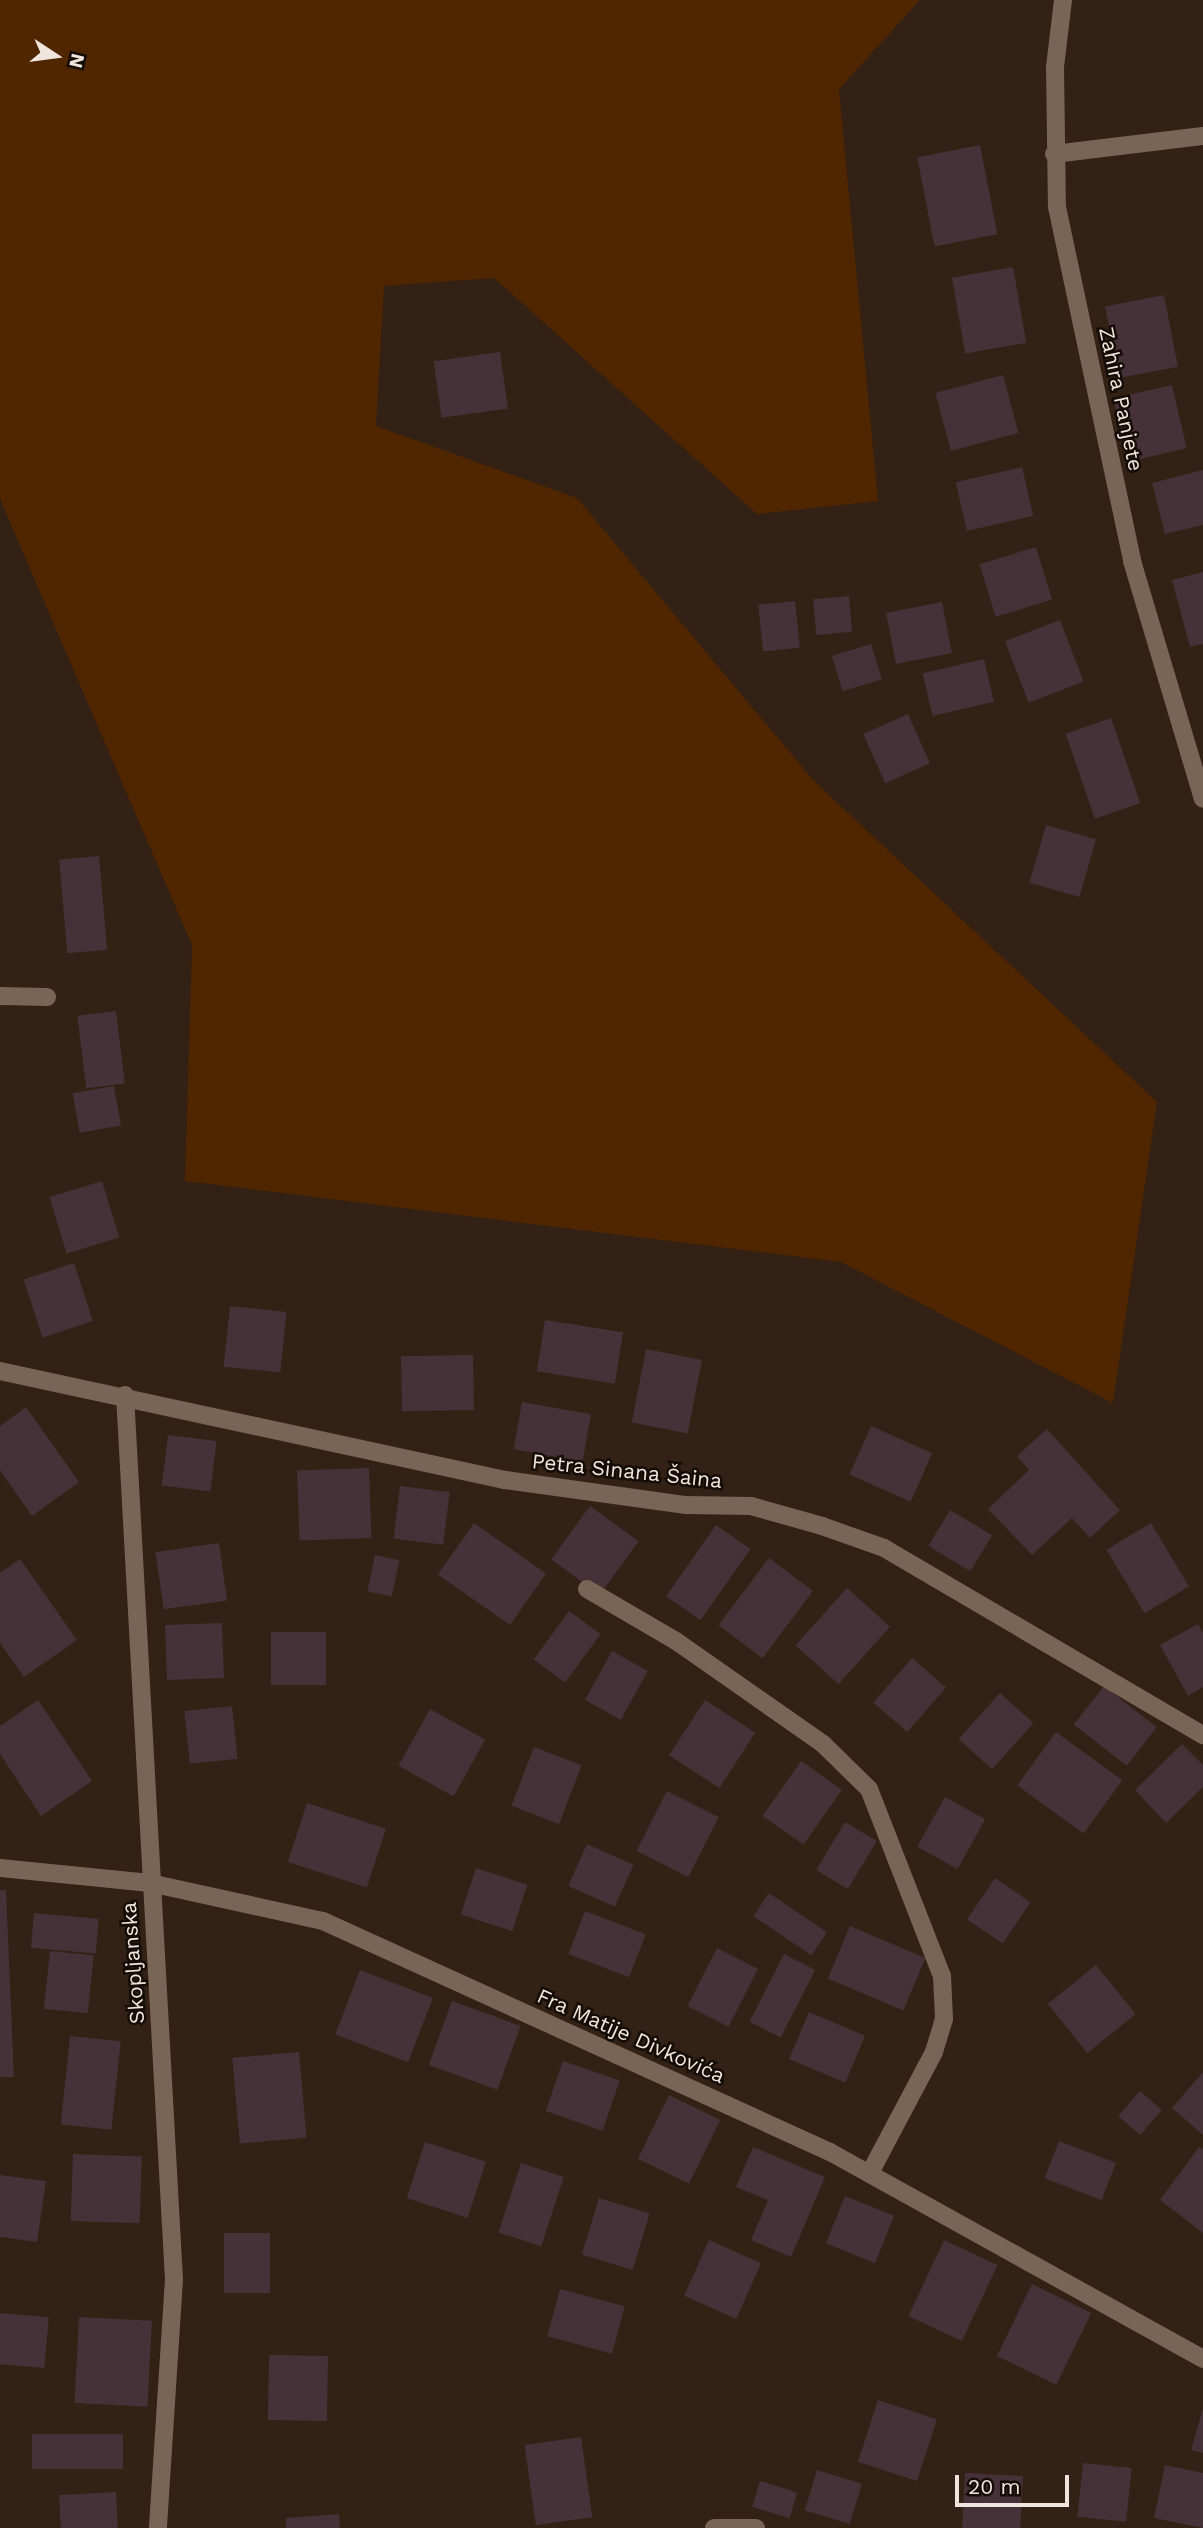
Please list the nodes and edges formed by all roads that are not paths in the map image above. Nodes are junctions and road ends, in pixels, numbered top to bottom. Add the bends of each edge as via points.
1 (1063, 0) edge
2 (1203, 136) edge
3 (1054, 154) junction
4 (1203, 799) edge
5 (0, 996) edge
6 (47, 997) dead end
7 (0, 1371) edge
8 (125, 1395) junction
9 (587, 1589) dead end
10 (1203, 1735) edge
11 (0, 1868) edge
12 (150, 1883) junction
13 (870, 2173) junction
14 (1203, 2358) edge
15 (159, 2528) edge
16 (714, 2528) edge
17 (756, 2528) edge

1 - 3 street, Zahira Panjete via 1055,67
2 - 3 street
3 - 4 street, Zahira Panjete via 1057,206 1132,561
5 - 6 street
7 - 8 street, Petra Sinana Šaina
8 - 10 street, Petra Sinana Šaina via 505,1480 686,1505 751,1506 822,1526 884,1548
8 - 12 street, Skopljanska
9 - 13 street via 676,1641 823,1744 869,1789 942,1976 944,2019 934,2052
11 - 12 street, Fra Matije Divkovića
12 - 13 street, Fra Matije Divkovića via 323,1921
12 - 15 street, Skopljanska via 174,2279
13 - 14 street, Fra Matije Divkovića
16 - 17 street

